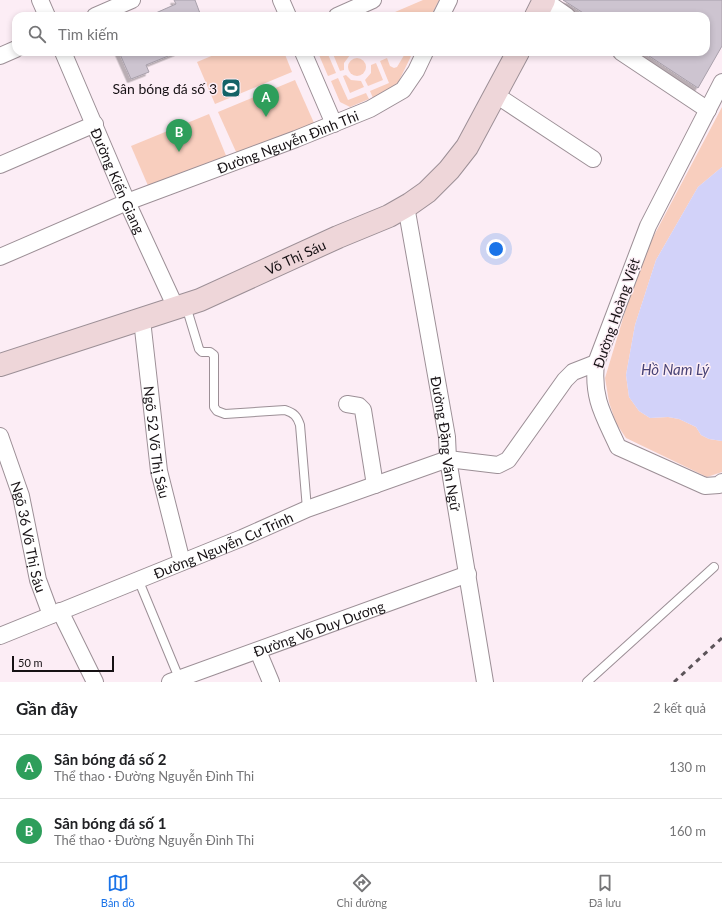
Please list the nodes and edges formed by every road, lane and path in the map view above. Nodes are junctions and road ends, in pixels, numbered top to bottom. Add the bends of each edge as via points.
1 (40, 0) edge
2 (132, 0) edge
3 (281, 0) edge
4 (373, 0) edge
5 (449, 0) edge
6 (544, 0) edge
7 (45, 12) edge
8 (104, 12) edge
9 (286, 12) edge
10 (346, 12) edge
11 (443, 12) edge
12 (538, 12) edge
13 (562, 12) edge
14 (12, 51) edge
15 (0, 56) edge
16 (65, 56) edge
17 (305, 56) edge
18 (422, 56) edge
19 (516, 56) edge
20 (627, 56) edge
21 (722, 82) edge
22 (496, 95) junction
23 (708, 110) junction
24 (95, 124) junction
25 (334, 124) junction
26 (593, 158) dead end
27 (0, 165) edge
28 (127, 202) junction
29 (406, 206) junction
30 (0, 257) edge
31 (181, 307) junction
32 (142, 320) junction
33 (596, 363) junction
34 (0, 364) edge
35 (347, 404) dead end
36 (0, 436) edge
37 (448, 460) junction
38 (722, 482) edge
39 (375, 485) junction
40 (307, 509) junction
41 (182, 562) junction
42 (714, 567) dead end
43 (468, 574) junction
44 (138, 579) junction
45 (55, 613) junction
46 (0, 636) edge
47 (258, 650) junction
48 (175, 680) edge
49 (95, 682) edge
50 (271, 682) edge
51 (485, 682) edge
52 (587, 682) edge

1 - 7 street
2 - 8 street
3 - 9 street
4 - 10 street
5 - 11 street
6 - 12 street
6 - 13 street
14 - 15 street
16 - 24 street, Đường Kiến Giang
17 - 25 street
18 - 25 street, Đường Nguyễn Đình Thi via 403,90 370,109
19 - 22 street, Võ Thị Sáu
20 - 23 street
21 - 23 street, Đường Hoàng Việt
22 - 26 street
22 - 29 street, Võ Thị Sáu via 467,147 449,170 427,192
23 - 33 street, Đường Hoàng Việt via 648,226
24 - 27 street
24 - 28 street, Đường Kiến Giang
25 - 28 street, Đường Nguyễn Đình Thi
28 - 30 street, Đường Nguyễn Đình Thi
28 - 31 street, Đường Kiến Giang
29 - 31 street, Võ Thị Sáu via 390,216
29 - 37 street, Đường Đặng Văn Ngữ via 447,437
31 - 32 street, Võ Thị Sáu
31 - 40 lane via 199,349 214,355 214,407 217,411 225,414 285,410 293,412 297,417 300,425
32 - 34 street, Võ Thị Sáu
32 - 41 street, Ngõ 52 Võ Thị Sáu via 159,472
33 - 37 street via 573,372 565,380 508,460 498,466
33 - 38 street, Đường Hoàng Việt via 594,381 599,407 618,447 705,486 719,485
35 - 39 street via 359,406 364,410
36 - 45 street, Ngõ 36 Võ Thị Sáu via 21,496 38,580
37 - 39 street, Đường Nguyễn Cư Trinh
37 - 43 street, Đường Đặng Văn Ngữ
39 - 40 street, Đường Nguyễn Cư Trinh
40 - 41 street, Đường Nguyễn Cư Trinh
41 - 44 street, Đường Nguyễn Cư Trinh
42 - 52 lane
43 - 47 street, Đường Võ Duy Dương
43 - 51 street, Đường Đặng Văn Ngữ
44 - 45 street, Đường Nguyễn Cư Trinh
44 - 48 lane
45 - 46 street, Đường Nguyễn Cư Trinh
45 - 49 street, Ngõ 36 Võ Thị Sáu
47 - 48 street, Đường Võ Duy Dương
47 - 50 street

